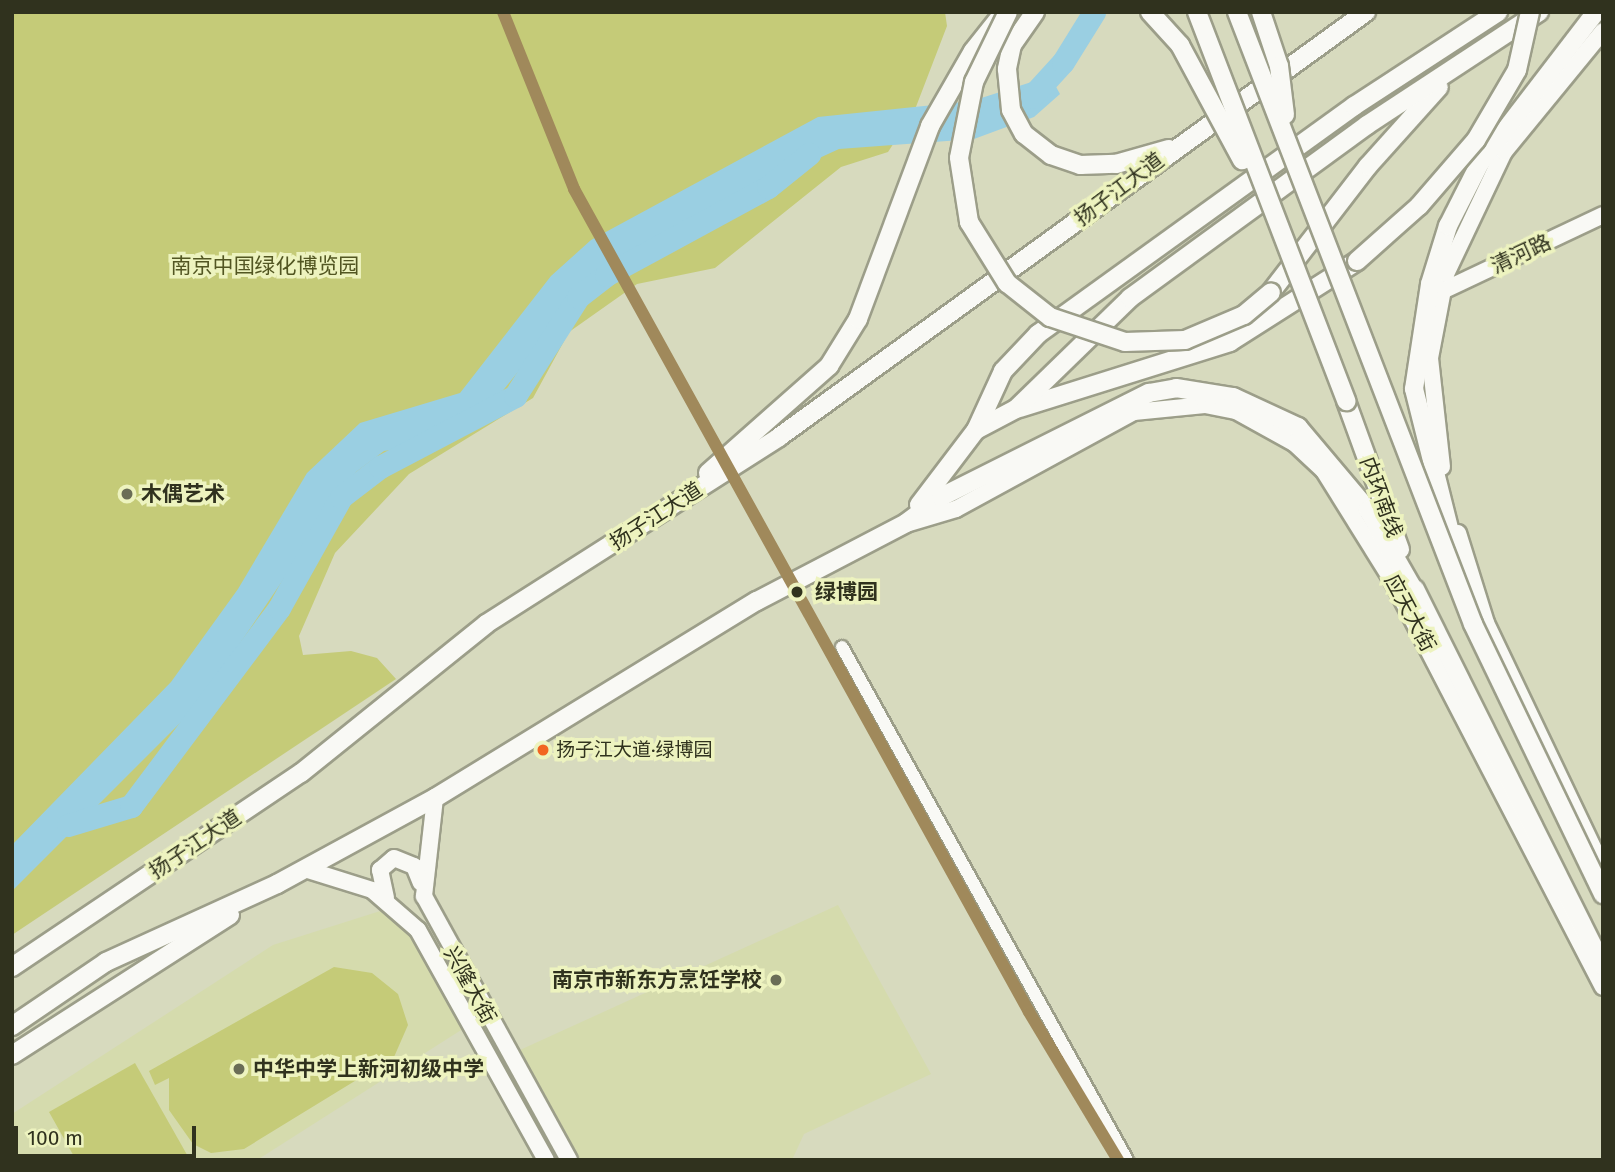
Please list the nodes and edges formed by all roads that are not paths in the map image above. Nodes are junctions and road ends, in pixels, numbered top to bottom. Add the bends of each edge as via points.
1 (1006, 12) edge
2 (1035, 12) edge
3 (1150, 12) edge
4 (1197, 12) edge
5 (1237, 12) edge
6 (1261, 12) edge
7 (1366, 12) edge
8 (1498, 12) edge
9 (1530, 12) edge
10 (1539, 12) edge
11 (1596, 12) edge
12 (1353, 18) edge
13 (1603, 31) edge
14 (1461, 64) junction
15 (1287, 133) junction
16 (1173, 148) junction
17 (1603, 215) edge
18 (1275, 220) junction
19 (1435, 288) junction
20 (1016, 409) junction
21 (976, 430) junction
22 (678, 502) junction
23 (906, 523) junction
24 (1419, 599) junction
25 (1473, 624) junction
26 (842, 647) dead end
27 (435, 798) junction
28 (1603, 868) edge
29 (305, 869) junction
30 (277, 884) junction
31 (1603, 894) edge
32 (424, 896) junction
33 (387, 900) junction
34 (1603, 966) edge
35 (12, 967) edge
36 (1603, 987) edge
37 (12, 1026) edge
38 (12, 1055) edge
39 (546, 1160) edge
40 (569, 1160) edge
41 (1127, 1160) edge

1 - 14 highway, bridge via 974,82 959,158 969,222 1007,283 1050,317 1125,342 1185,340 1244,315 1271,292 1368,166
1 - 22 highway via 973,51 930,126 859,319 829,366
2 - 16 highway via 1008,55 1006,91 1017,126 1051,155 1080,165
3 - 18 highway, bridge via 1199,76
4 - 18 highway, 内环南线, bridge
5 - 15 highway, 内环南线, bridge
6 - 15 highway, bridge via 1279,66
7 - 12 highway, 扬子江大道
8 - 21 highway via 1354,106 1038,334 1003,371
9 - 20 highway, bridge via 1517,70 1476,140 1419,206 1357,261 1230,342
10 - 14 highway
11 - 19 highway via 1480,163 1448,226
12 - 16 highway, 扬子江大道
13 - 19 main road via 1489,175
14 - 20 highway via 1130,298
15 - 25 highway, 内环南线, bridge
16 - 22 highway, 扬子江大道 via 779,437
17 - 19 main road, 清河路
18 - 24 highway, 内环南线, bridge
19 - 25 highway, bridge via 1414,389
19 - 28 main road via 1432,418 1448,500 1486,624
20 - 21 highway
21 - 23 highway
22 - 35 highway, 扬子江大道 via 486,624 301,773
23 - 24 highway via 941,497 1122,402 1176,388 1204,391 1269,408 1298,427 1368,510
23 - 27 highway via 778,589
23 - 36 main road, 应天大街 via 956,509 1087,435 1161,406 1236,411 1294,443 1324,471 1393,582
24 - 34 highway, 内环南线
25 - 31 highway, 内环南线, bridge
26 - 41 street
27 - 29 highway
27 - 32 main road
29 - 30 highway
29 - 33 main road, 兴隆大街
30 - 37 highway via 106,962
30 - 38 highway
32 - 33 main road, 兴隆大街 via 414,866 394,859 378,878
32 - 40 main road, 兴隆大街
33 - 39 main road, 兴隆大街 via 418,930

